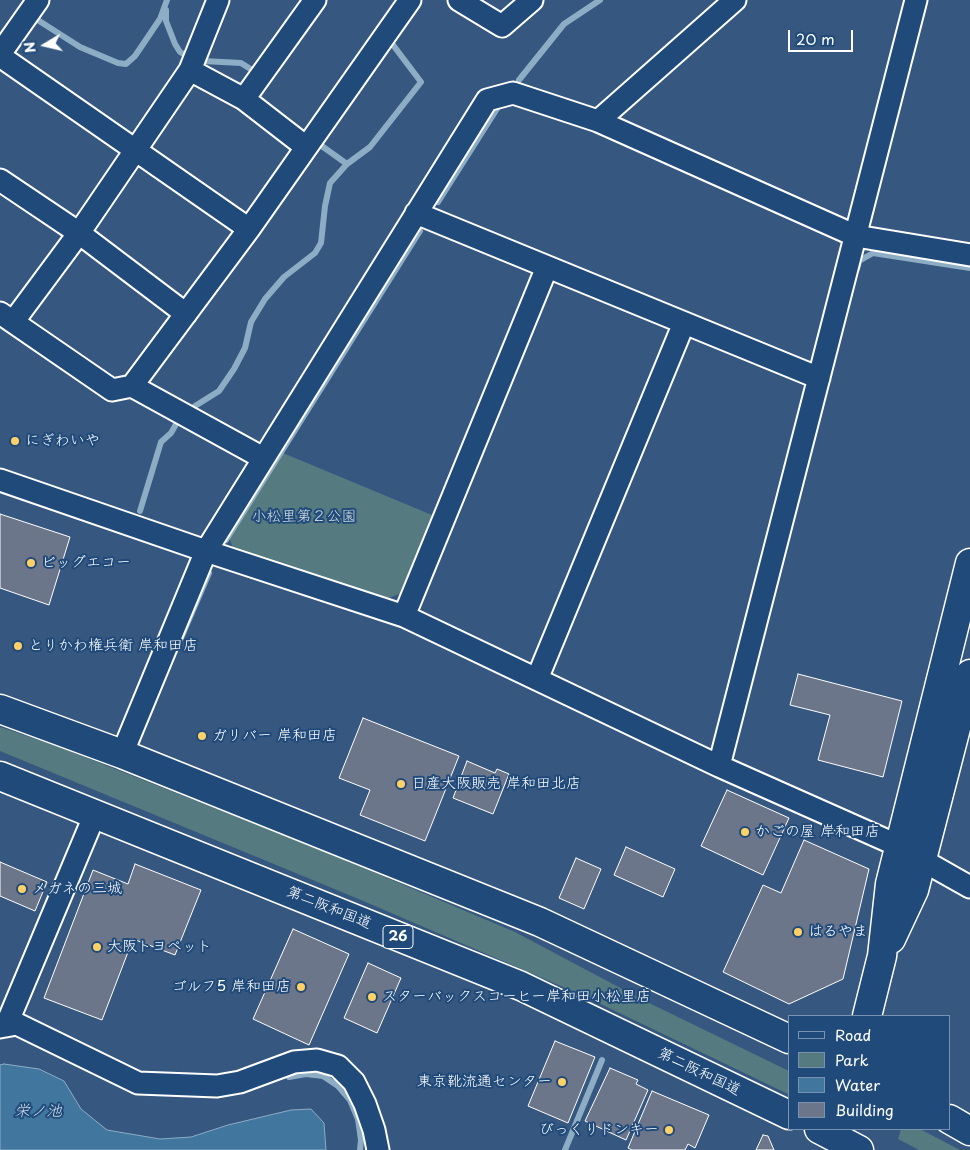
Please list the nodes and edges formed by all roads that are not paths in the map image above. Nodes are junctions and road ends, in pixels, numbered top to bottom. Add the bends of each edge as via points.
1 (38, 0) edge
2 (218, 0) edge
3 (314, 0) edge
4 (410, 0) edge
5 (459, 0) edge
6 (532, 0) edge
7 (735, 0) edge
8 (916, 0) edge
9 (0, 55) edge
10 (190, 70) junction
11 (244, 99) junction
12 (598, 121) junction
13 (306, 147) junction
14 (136, 149) junction
15 (0, 180) edge
16 (416, 213) junction
17 (249, 229) junction
18 (79, 234) junction
19 (856, 236) junction
20 (970, 255) edge
21 (547, 267) junction
22 (186, 314) junction
23 (6, 317) edge
24 (684, 322) junction
25 (819, 378) junction
26 (132, 386) junction
27 (263, 458) junction
28 (0, 480) edge
29 (206, 551) junction
30 (970, 563) edge
31 (404, 616) junction
32 (970, 674) edge
33 (537, 678) junction
34 (0, 710) edge
35 (122, 754) junction
36 (720, 766) junction
37 (0, 776) edge
38 (94, 814) junction
39 (899, 846) junction
40 (922, 860) junction
41 (970, 887) edge
42 (882, 956) junction
43 (867, 1015) edge
44 (3, 1026) edge
45 (788, 1039) edge
46 (788, 1115) edge
47 (950, 1121) edge
48 (970, 1131) edge
49 (831, 1136) edge
50 (378, 1150) edge
51 (859, 1150) edge

1 - 9 street
2 - 10 street
3 - 11 street
4 - 13 street
5 - 6 street via 502,26
7 - 12 street
8 - 19 street
9 - 14 street
10 - 11 street
10 - 14 street
11 - 13 street
12 - 16 street via 513,93 487,100
12 - 19 street
13 - 17 street
14 - 17 street
14 - 18 street
15 - 18 street
16 - 21 street
16 - 27 street
17 - 22 street
18 - 22 street
18 - 23 street
19 - 20 street
19 - 25 street
21 - 24 street
21 - 31 street
22 - 26 street
23 - 26 street via 112,390
24 - 25 street
24 - 33 street
25 - 36 street
26 - 27 street
27 - 29 street
28 - 29 street
29 - 31 street
29 - 35 street
30 - 39 main road
31 - 33 street
32 - 40 main road
33 - 36 street
34 - 35 main road
35 - 45 main road via 540,922
36 - 39 street
37 - 38 main road, 第二阪和国道 / 26
38 - 44 street
38 - 46 main road, 第二阪和国道 / 26 via 521,986
39 - 42 main road via 890,884
40 - 41 street
40 - 42 main road via 914,890
42 - 43 main road
44 - 50 street via 17,1024 138,1084 217,1086 240,1082 294,1062 317,1060 338,1066 354,1082 365,1104
47 - 48 main road
49 - 51 main road

